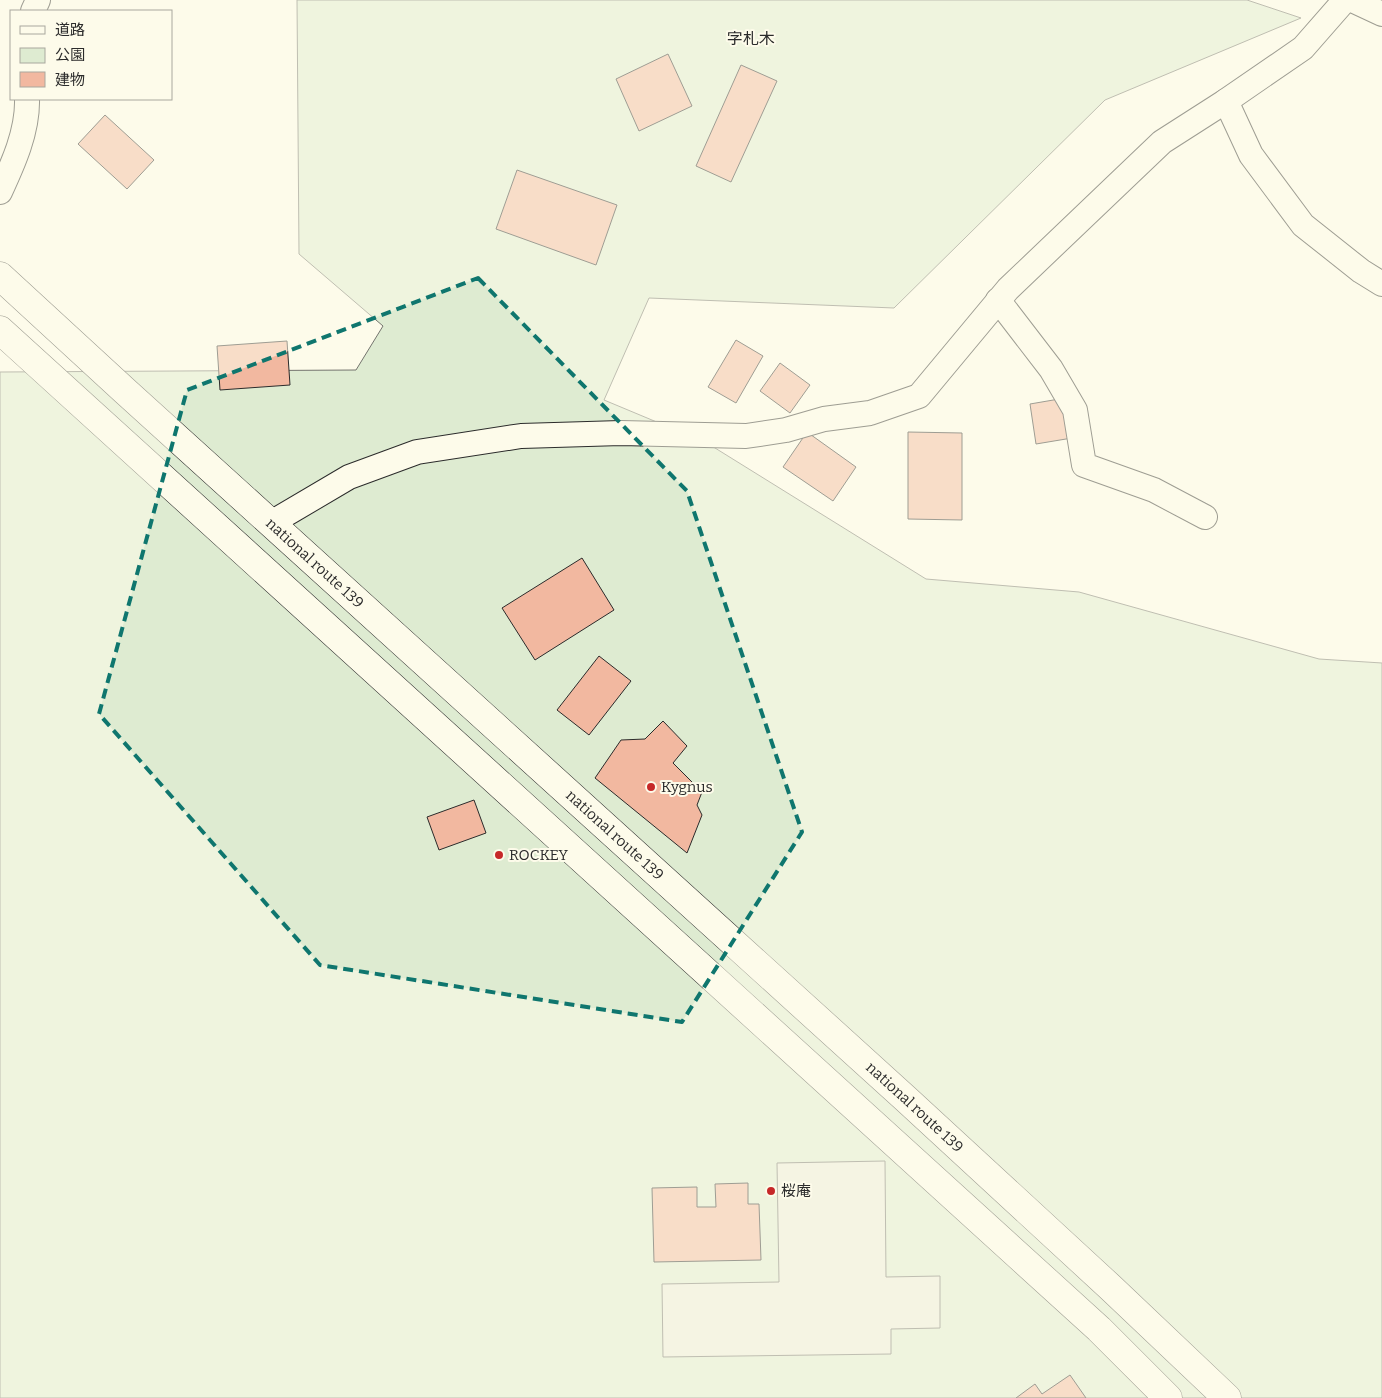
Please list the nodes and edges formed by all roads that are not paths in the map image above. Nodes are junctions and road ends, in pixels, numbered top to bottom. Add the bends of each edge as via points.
1 (1345, 0) edge
2 (1352, 0) edge
3 (1382, 14) edge
4 (27, 100) edge
5 (1226, 101) junction
6 (0, 192) edge
7 (0, 276) edge
8 (1382, 284) edge
9 (998, 300) junction
10 (0, 330) edge
11 (1205, 516) dead end
12 (271, 523) junction
13 (1168, 1398) edge
14 (1227, 1398) edge

1 - 5 street via 1303,48
2 - 3 street
4 - 6 street via 15,160
5 - 8 street via 1251,155 1303,225
5 - 9 street via 1162,142
7 - 12 highway, national route 139
9 - 11 street via 1051,369 1075,410 1084,465 1154,490
9 - 12 street via 919,396 870,412 746,436 621,433 520,436 417,452 349,477
10 - 13 highway via 1099,1329
12 - 14 highway, national route 139 via 906,1099

